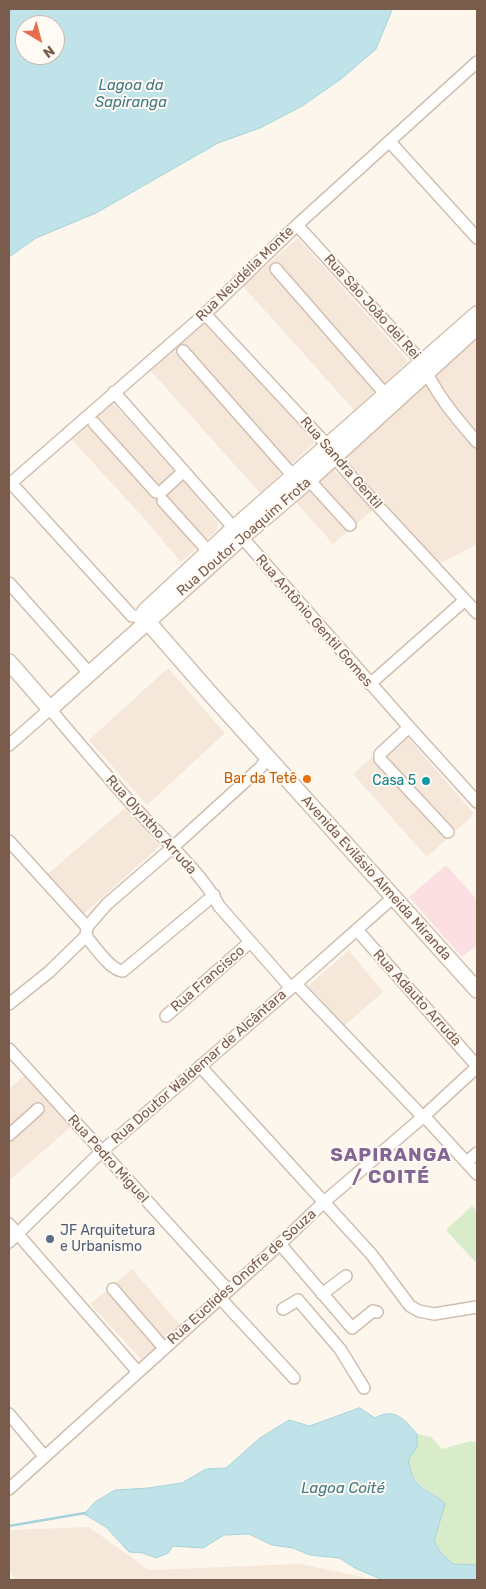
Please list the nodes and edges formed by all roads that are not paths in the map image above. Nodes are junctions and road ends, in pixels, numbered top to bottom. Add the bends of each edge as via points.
1 (477, 62) edge
2 (390, 142) junction
3 (297, 225) junction
4 (477, 238) edge
5 (276, 269) dead end
6 (205, 314) junction
7 (477, 314) edge
8 (477, 327) edge
9 (183, 351) dead end
10 (424, 367) junction
11 (114, 392) junction
12 (386, 395) junction
13 (94, 423) dead end
14 (477, 442) edge
15 (331, 452) junction
16 (184, 471) junction
17 (301, 478) junction
18 (11, 483) joint
19 (163, 501) dead end
20 (350, 525) dead end
21 (237, 533) junction
22 (209, 552) junction
23 (9, 583) edge
24 (465, 600) junction
25 (477, 613) edge
26 (144, 619) junction
27 (9, 662) edge
28 (87, 670) junction
29 (370, 684) junction
30 (47, 705) junction
31 (409, 727) junction
32 (9, 745) edge
33 (268, 757) junction
34 (477, 802) edge
35 (448, 832) dead end
36 (9, 841) edge
37 (172, 848) junction
38 (214, 895) junction
39 (392, 896) junction
40 (356, 930) junction
41 (86, 932) junction
42 (250, 942) junction
43 (294, 986) junction
44 (477, 990) edge
45 (9, 1004) edge
46 (166, 1016) dead end
47 (9, 1049) edge
48 (200, 1066) junction
49 (477, 1067) edge
50 (38, 1109) dead end
51 (424, 1116) junction
52 (9, 1135) edge
53 (101, 1152) junction
54 (477, 1153) edge
55 (466, 1162) junction
56 (477, 1174) edge
57 (324, 1202) junction
58 (9, 1224) edge
59 (13, 1238) edge
60 (280, 1244) junction
61 (346, 1276) dead end
62 (113, 1289) dead end
63 (224, 1294) junction
64 (324, 1296) junction
65 (477, 1307) edge
66 (283, 1309) dead end
67 (377, 1312) dead end
68 (310, 1313) junction
69 (164, 1348) junction
70 (138, 1372) junction
71 (294, 1378) dead end
72 (364, 1388) dead end
73 (9, 1414) edge
74 (44, 1456) junction
75 (9, 1489) edge

1 - 2 street, Rua Neudélia Monte
2 - 3 street, Rua Neudélia Monte
2 - 4 street
3 - 6 street, Rua Neudélia Monte
3 - 10 street, Rua São João del Rei
5 - 12 street
6 - 11 street, Rua Neudélia Monte
6 - 15 street, Rua Sandra Gentil
7 - 10 street, Rua Doutor Joaquim Frota
8 - 10 street, Rua Doutor Joaquim Frota
9 - 17 street
10 - 12 street, Rua Doutor Joaquim Frota
10 - 14 street, Rua São João del Rei via 451,412
10 - 15 street, Rua Doutor Joaquim Frota
11 - 16 street, Rua Antônio Gentil Gomes
11 - 18 street, Rua Neudélia Monte
12 - 15 street, Rua Doutor Joaquim Frota
13 - 16 street via 156,492 160,493
15 - 17 street, Rua Doutor Joaquim Frota
15 - 24 street, Rua Sandra Gentil
16 - 21 street, Rua Antônio Gentil Gomes
17 - 20 street
17 - 21 street, Rua Doutor Joaquim Frota
18 - 26 street, Avenida Evilásio Almeida Miranda via 132,616
19 - 22 street
21 - 22 street, Rua Doutor Joaquim Frota
21 - 26 street, Rua Doutor Joaquim Frota
21 - 29 street, Rua Antônio Gentil Gomes
22 - 26 street, Rua Doutor Joaquim Frota
23 - 28 street
24 - 25 street, Rua Sandra Gentil
24 - 29 street
26 - 28 street, Rua Doutor Joaquim Frota
26 - 33 street, Avenida Evilásio Almeida Miranda
27 - 30 street, Rua Olyntho Arruda
28 - 30 street, Rua Doutor Joaquim Frota
29 - 31 street, Rua Antônio Gentil Gomes
30 - 32 street, Rua Doutor Joaquim Frota
30 - 37 street, Rua Olyntho Arruda
31 - 34 street, Rua Antônio Gentil Gomes
31 - 35 street via 380,754 380,759
33 - 37 street
33 - 39 street, Avenida Evilásio Almeida Miranda
36 - 41 street
37 - 38 street, Rua Olyntho Arruda
37 - 41 street via 107,904
38 - 41 street via 124,972 111,965
38 - 42 street, Rua Olyntho Arruda via 219,906
39 - 40 street, Rua Doutor Waldemar de Alcântara
39 - 44 street, Avenida Evilásio Almeida Miranda
40 - 43 street, Rua Doutor Waldemar de Alcântara
40 - 49 street, Rua Adauto Arruda
41 - 45 street via 48,972
42 - 43 street, Rua Olyntho Arruda
42 - 46 street, Rua Francisco
43 - 48 street, Rua Doutor Waldemar de Alcântara
43 - 51 street, Rua Olyntho Arruda
47 - 53 street, Rua Pedro Miguel
48 - 53 street, Rua Doutor Waldemar de Alcântara
48 - 57 street
49 - 51 street, Rua Euclides Onofre de Souza
50 - 52 street
51 - 55 street, Rua Olyntho Arruda
51 - 57 street, Rua Euclides Onofre de Souza
53 - 59 street, Rua Doutor Waldemar de Alcântara
53 - 63 street, Rua Pedro Miguel
54 - 55 street
55 - 56 street, Rua Olyntho Arruda
57 - 60 street, Rua Euclides Onofre de Souza
57 - 65 street via 372,1255 410,1306 434,1314
58 - 59 street
59 - 70 street
60 - 63 street, Rua Euclides Onofre de Souza
60 - 64 street
61 - 64 street
62 - 69 street
63 - 69 street, Rua Euclides Onofre de Souza
63 - 71 street, Rua Pedro Miguel
64 - 67 street via 352,1328 373,1311
64 - 68 street
66 - 68 street via 298,1300
68 - 72 street via 340,1349
69 - 70 street, Rua Euclides Onofre de Souza
70 - 74 street, Rua Euclides Onofre de Souza
73 - 74 street
74 - 75 street, Rua Euclides Onofre de Souza

